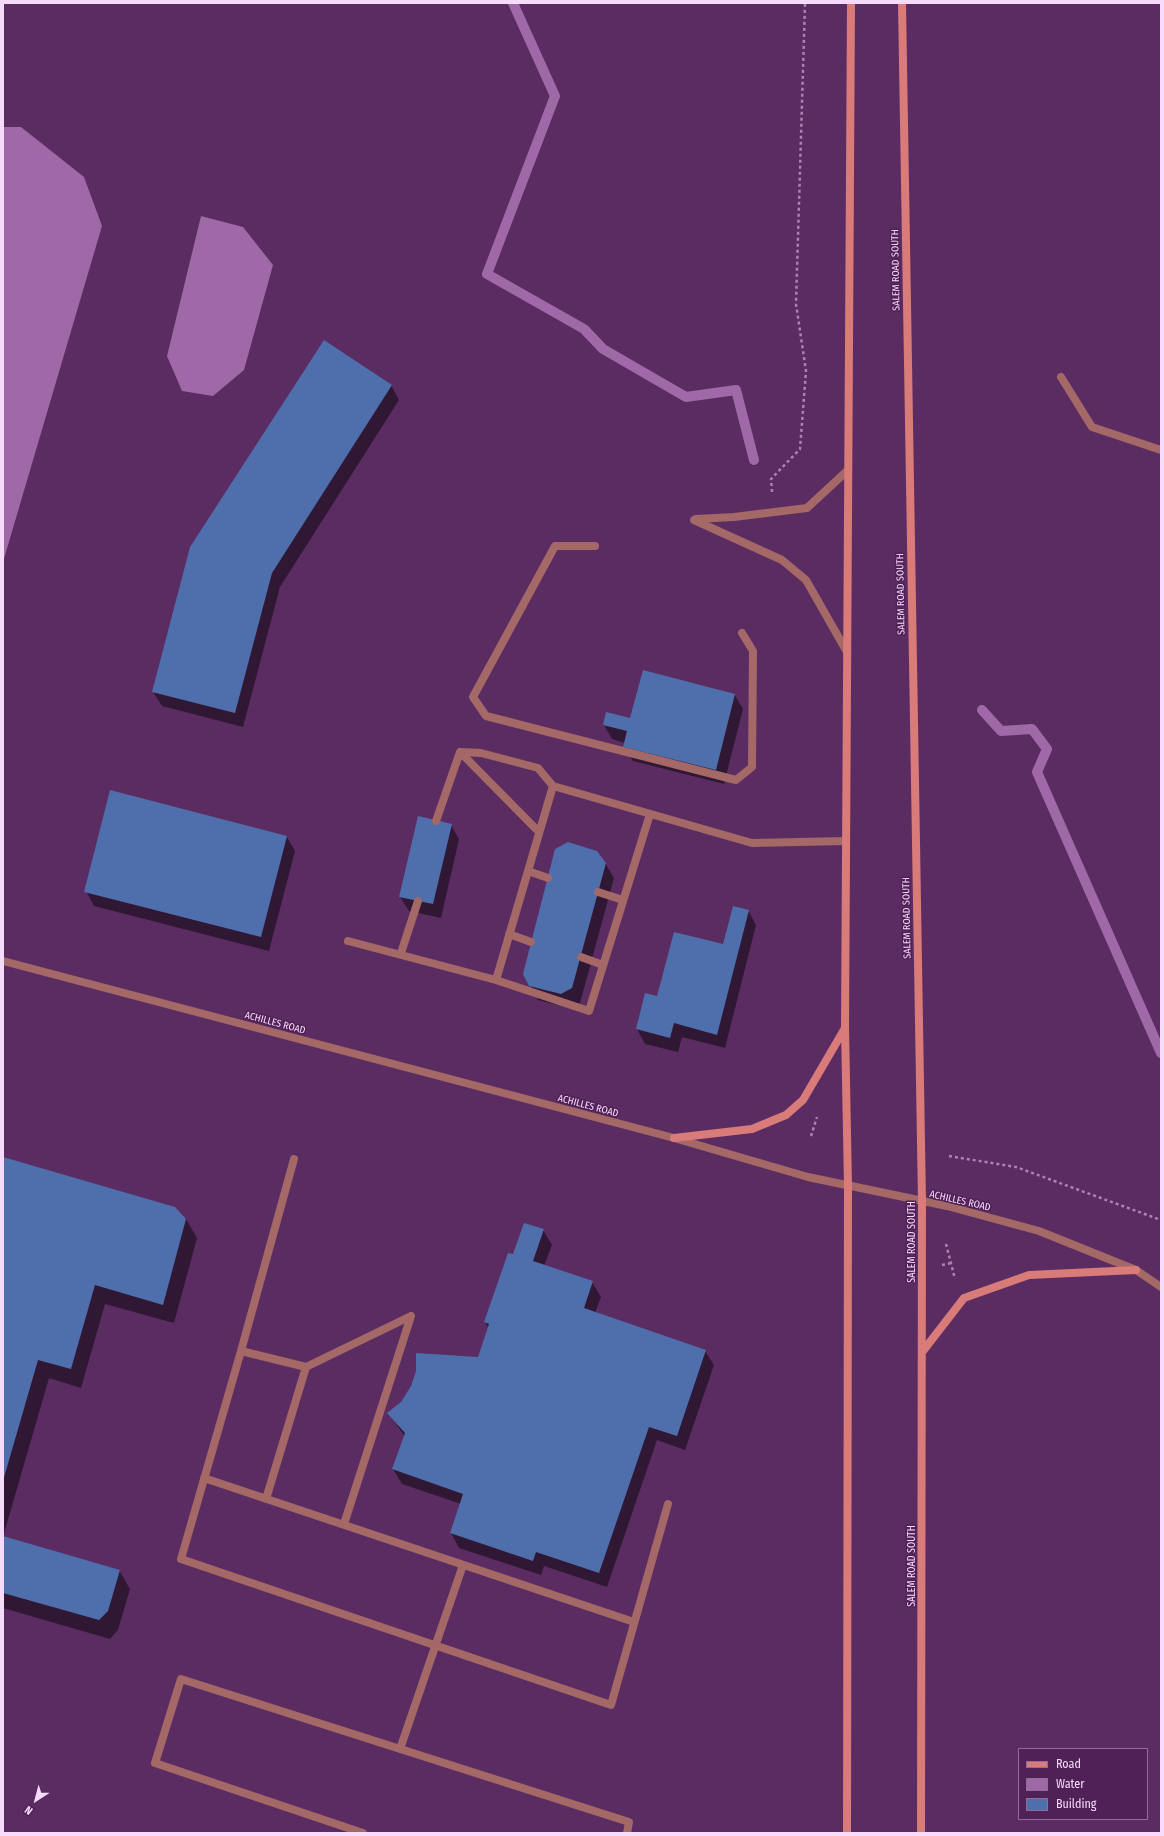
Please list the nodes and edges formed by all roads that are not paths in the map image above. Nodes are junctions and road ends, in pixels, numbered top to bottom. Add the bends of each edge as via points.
1 (851, 3) edge
2 (902, 3) edge
3 (1061, 377) dead end
4 (1161, 450) edge
5 (848, 470) junction
6 (595, 546) dead end
7 (742, 633) dead end
8 (847, 652) junction
9 (460, 752) junction
10 (553, 786) junction
11 (650, 814) junction
12 (436, 820) dead end
13 (539, 832) junction
14 (846, 841) junction
15 (528, 871) junction
16 (548, 878) dead end
17 (598, 892) dead end
18 (623, 900) junction
19 (418, 901) dead end
20 (509, 934) junction
21 (348, 940) dead end
22 (531, 942) dead end
23 (401, 953) junction
24 (581, 957) dead end
25 (3, 961) edge
26 (603, 965) junction
27 (496, 980) junction
28 (845, 1027) junction
29 (674, 1138) junction
30 (294, 1159) dead end
31 (848, 1186) junction
32 (922, 1202) junction
33 (1136, 1270) junction
34 (1161, 1287) edge
35 (241, 1351) junction
36 (922, 1351) junction
37 (306, 1367) junction
38 (204, 1478) junction
39 (266, 1499) junction
40 (668, 1504) dead end
41 (344, 1524) junction
42 (463, 1565) junction
43 (634, 1622) junction
44 (436, 1646) junction
45 (400, 1749) junction
46 (363, 1833) edge
47 (627, 1833) edge
48 (847, 1833) edge
49 (920, 1833) edge

1 - 5 main road
2 - 32 main road, SALEM ROAD SOUTH
3 - 4 street via 1092,427
5 - 8 main road
5 - 8 street via 807,508 694,520 782,560 806,580
6 - 7 street via 555,546 473,697 486,716 736,780 752,767 753,651
8 - 14 main road
9 - 10 street via 481,753 538,768
9 - 12 street
9 - 13 street
10 - 11 street
10 - 13 street
11 - 14 street via 752,843
11 - 18 street
13 - 15 street
14 - 28 main road
15 - 16 street
15 - 20 street
17 - 18 street
18 - 26 street
19 - 23 street
20 - 22 street
20 - 27 street
21 - 23 street
23 - 27 street
24 - 26 street
25 - 29 street, ACHILLES ROAD
26 - 27 street via 589,1011
28 - 29 main road via 803,1100 786,1115 752,1129
28 - 31 main road
29 - 31 street, ACHILLES ROAD
30 - 35 street
31 - 32 street, ACHILLES ROAD
31 - 48 main road
32 - 33 street, ACHILLES ROAD via 947,1206 1039,1232
32 - 36 main road, SALEM ROAD SOUTH
33 - 34 street, ACHILLES ROAD
33 - 36 main road via 1029,1275 964,1298
35 - 37 street
35 - 38 street
36 - 49 main road, SALEM ROAD SOUTH
37 - 39 street
37 - 41 street via 411,1316
38 - 39 street
38 - 44 street via 180,1559
39 - 41 street
40 - 43 street
41 - 42 street
42 - 43 street
42 - 44 street
43 - 44 street via 611,1705
44 - 45 street
45 - 46 street via 181,1679 155,1763
45 - 47 street via 629,1822

